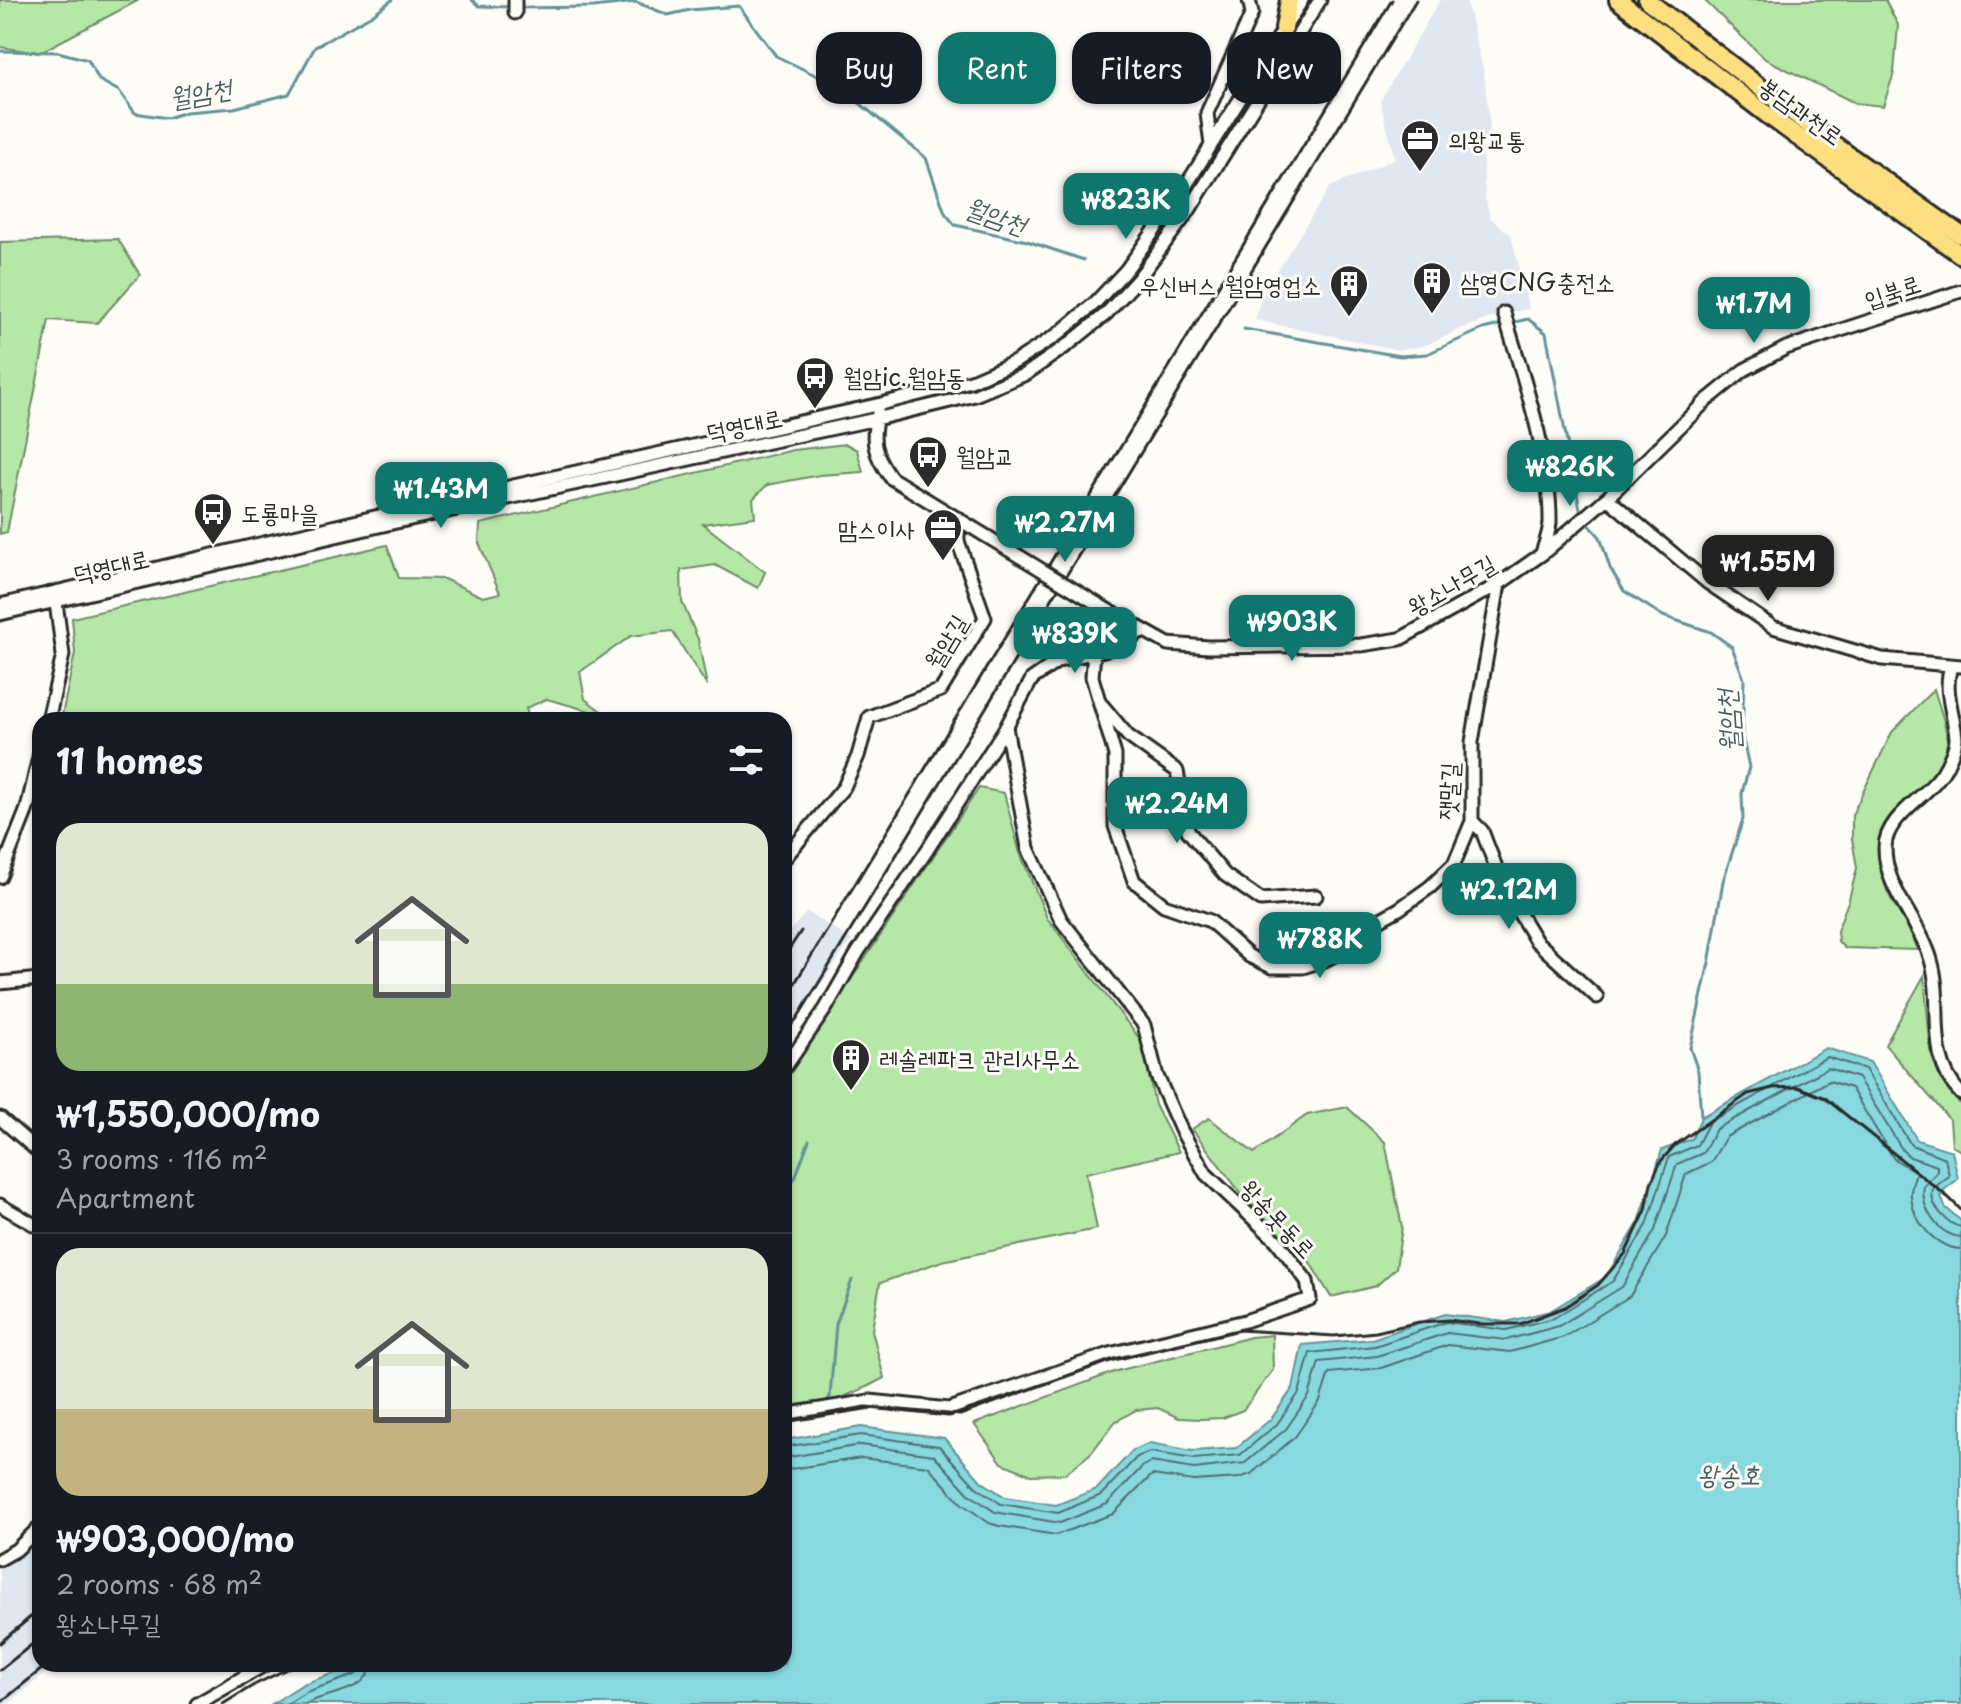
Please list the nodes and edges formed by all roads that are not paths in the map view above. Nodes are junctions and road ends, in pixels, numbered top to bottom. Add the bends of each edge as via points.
1 (1249, 0) edge
2 (1289, 0) edge
3 (1302, 0) edge
4 (1320, 0) edge
5 (1618, 0) edge
6 (1647, 0) edge
7 (1284, 28) junction
8 (1211, 146) junction
9 (1958, 247) edge
10 (1961, 291) edge
11 (1504, 313) dead end
12 (881, 404) junction
13 (876, 419) junction
14 (1607, 498) junction
15 (958, 518) junction
16 (1566, 535) joint
17 (1542, 554) junction
18 (1499, 584) junction
19 (55, 596) junction
20 (0, 605) edge
21 (0, 614) edge
22 (1140, 631) junction
23 (1094, 652) junction
24 (1956, 666) edge
25 (1100, 701) junction
26 (50, 712) edge
27 (1006, 727) junction
28 (32, 787) edge
29 (1472, 821) junction
30 (792, 849) edge
31 (0, 877) edge
32 (1316, 896) dead end
33 (32, 980) edge
34 (0, 983) edge
35 (1597, 997) dead end
36 (792, 1057) edge
37 (1961, 1094) edge
38 (0, 1118) edge
39 (32, 1146) edge
40 (0, 1205) edge
41 (32, 1223) edge
42 (792, 1414) edge
43 (32, 1535) edge
44 (0, 1559) edge
45 (252, 1672) edge
46 (197, 1704) edge

1 - 8 street via 1252,13 1207,113
2 - 7 highway
3 - 7 street, 덕영대로
4 - 13 street, 덕영대로 via 1188,212 1106,314 1026,374 975,395
5 - 9 highway, 봉담과천로 via 1769,116
6 - 9 highway, 봉담과천로
7 - 8 street, 덕영대로
8 - 12 street, 덕영대로 via 1126,270 1057,335 971,381
10 - 14 street, 입북로 via 1786,348 1744,370
11 - 17 street via 1546,479 1550,526
12 - 13 street
12 - 19 street, 덕영대로 via 379,516
13 - 15 street via 873,438 891,478
13 - 19 street, 덕영대로
14 - 16 street, 입북로
14 - 24 street via 1708,583 1773,627 1882,659
15 - 22 street, bridge
15 - 30 street, 월암길 via 958,541 985,618 941,690 869,717 844,787
16 - 17 street, 왕소나무길
17 - 18 street, 왕소나무길
18 - 22 street, 왕소나무길 via 1400,639 1361,645 1196,646 1168,644
18 - 29 street, 잿말길 via 1472,742
19 - 20 street, 덕영대로
19 - 21 street, 덕영대로
19 - 26 street via 63,655
22 - 23 street via 1125,645
23 - 25 street, 잿말길 via 1092,677
23 - 27 street via 1058,661 1032,679
24 - 37 street via 1947,677 1957,741 1927,793 1892,826 1885,847 1893,885 1920,928 1932,963 1940,1058 1949,1082
25 - 29 street, 잿말길 via 1115,755 1115,826 1134,881 1164,905 1210,921 1249,956 1272,967 1303,967 1355,944 1372,924 1420,894 1454,864
25 - 32 street via 1128,736 1177,771 1188,831 1225,875 1261,900
27 - 36 street
27 - 42 street, 왕송못동로 via 1028,848 1061,920 1144,1025 1157,1076 1206,1174 1276,1240 1307,1281 1310,1299 1110,1354 949,1409 870,1401
28 - 31 street
29 - 35 street via 1482,831 1504,888 1536,941
33 - 34 street
38 - 39 street
40 - 41 street
43 - 44 street
45 - 46 street

